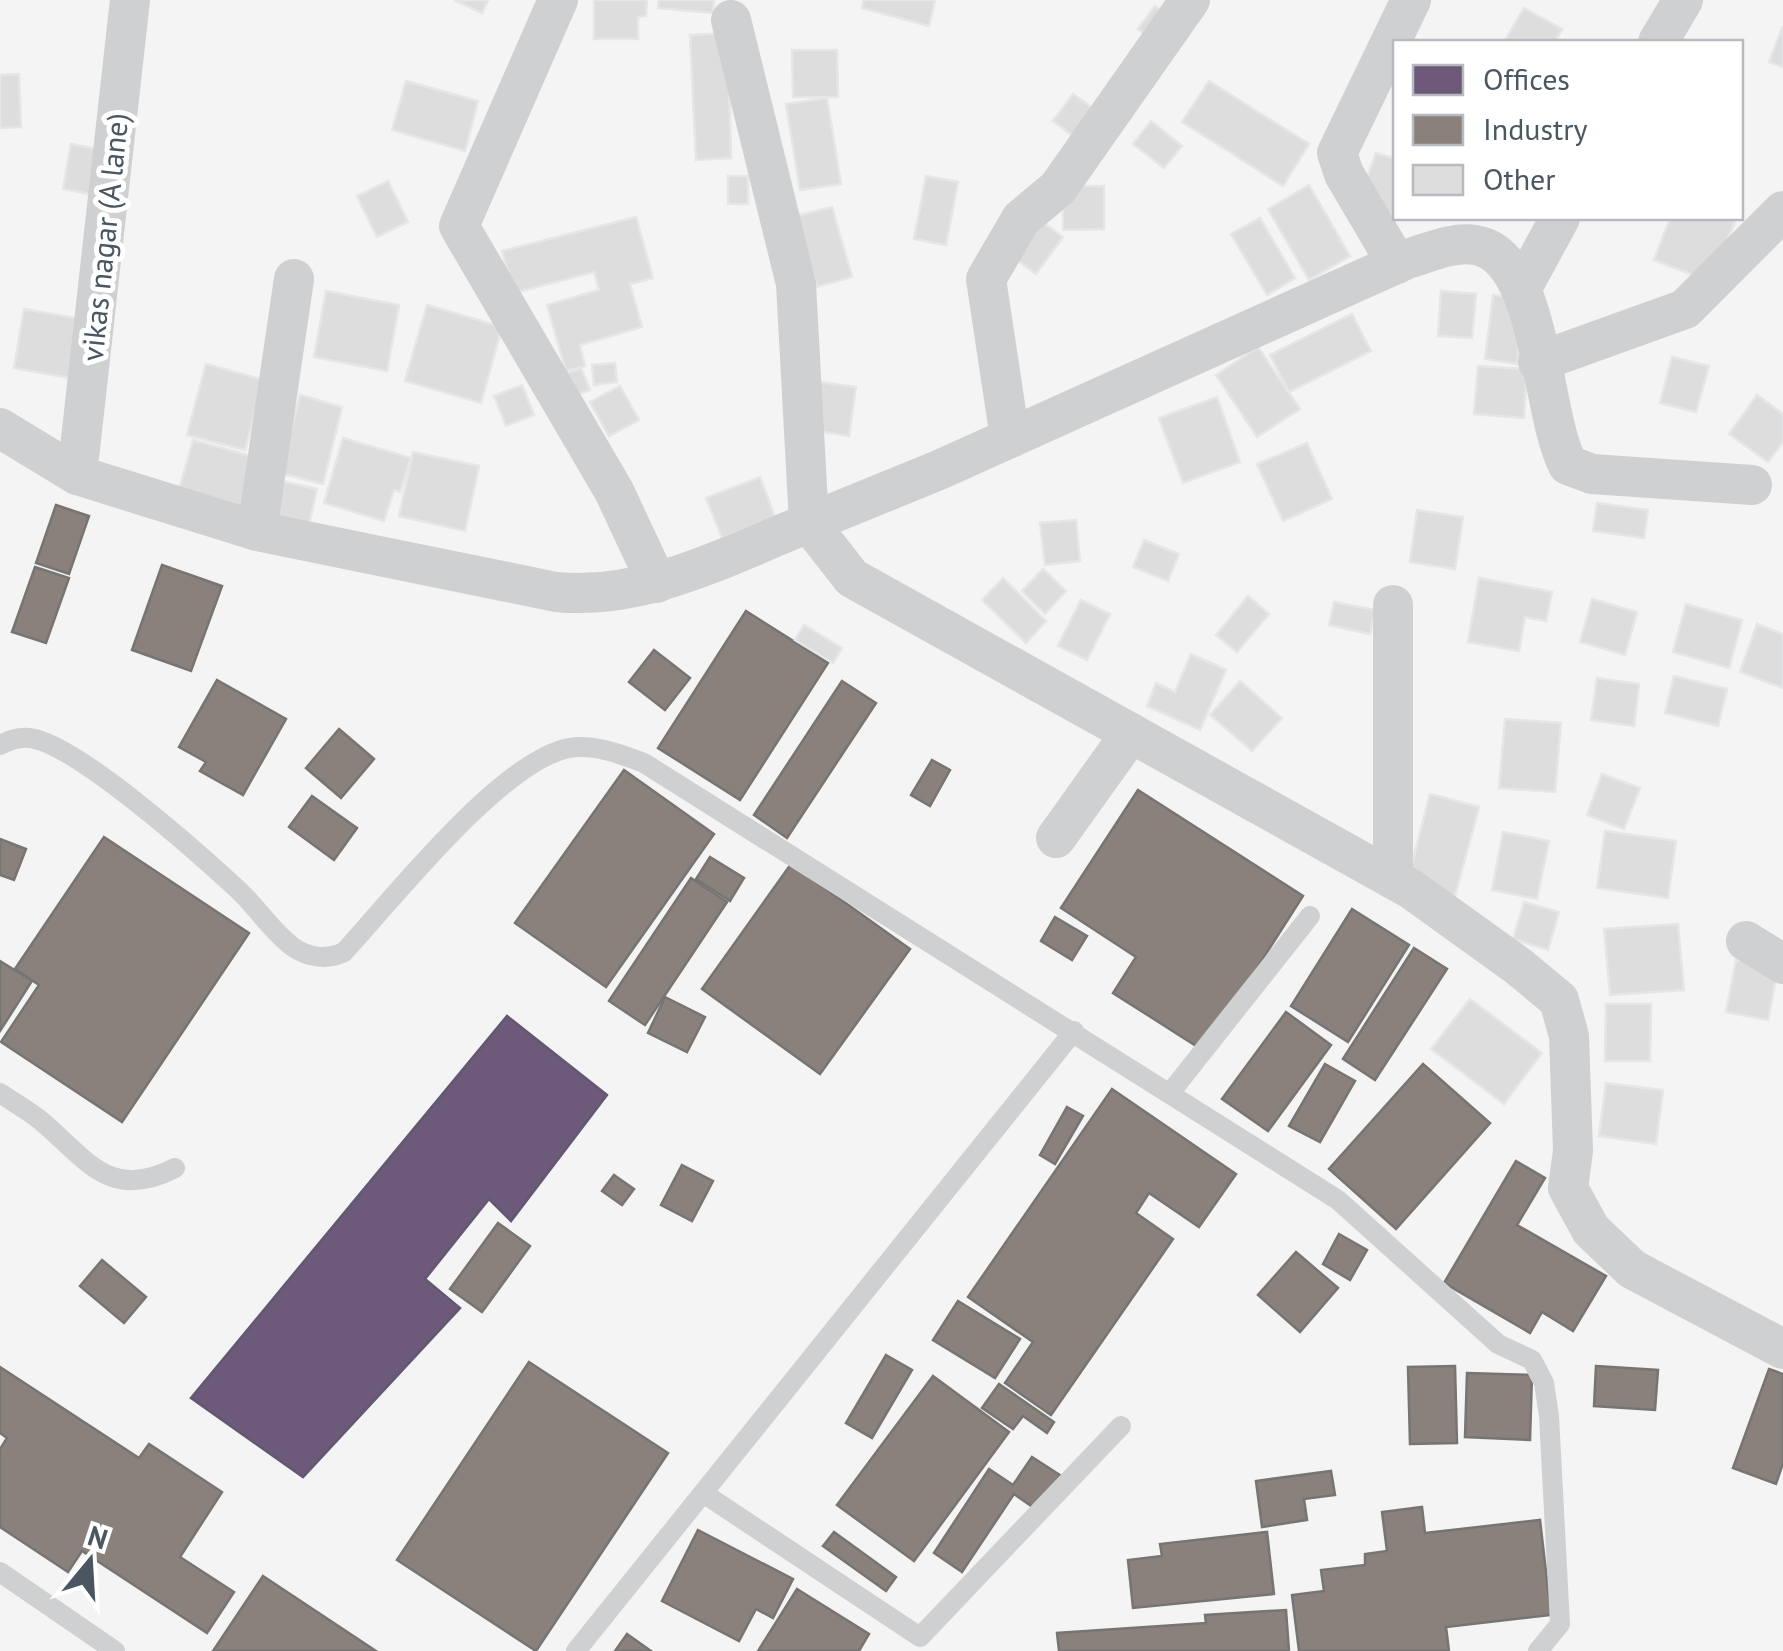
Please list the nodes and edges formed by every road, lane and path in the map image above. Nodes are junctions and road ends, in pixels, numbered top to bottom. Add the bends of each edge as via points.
1 (130, 0) edge
2 (558, 0) edge
3 (1190, 0) edge
4 (1411, 0) edge
5 (1682, 0) edge
6 (731, 20) dead end
7 (1659, 40) edge
8 (1783, 211) edge
9 (1559, 220) edge
10 (1397, 264) junction
11 (294, 279) dead end
12 (1524, 286) junction
13 (1538, 362) junction
14 (0, 428) edge
15 (1010, 438) junction
16 (78, 474) junction
17 (1752, 485) dead end
18 (810, 523) junction
19 (257, 530) junction
20 (657, 583) junction
21 (1392, 605) dead end
22 (1131, 733) junction
23 (0, 745) edge
24 (1056, 838) dead end
25 (1393, 879) junction
26 (1310, 916) dead end
27 (1746, 941) dead end
28 (1783, 964) edge
29 (1074, 1031) junction
30 (0, 1093) edge
31 (1170, 1093) junction
32 (176, 1168) dead end
33 (1783, 1348) edge
34 (1121, 1426) dead end
35 (703, 1493) junction
36 (0, 1572) edge
37 (916, 1644) edge
38 (115, 1651) edge
39 (576, 1651) edge
40 (1538, 1651) edge

1 - 16 street, vikas nagar (A lane)
2 - 20 street via 459,226 614,492
3 - 15 street via 1058,188 1021,219 986,279
4 - 10 street via 1337,153
5 - 7 street
6 - 18 street via 796,284
8 - 13 street via 1685,309
9 - 12 street
10 - 12 street via 1455,244 1478,244 1500,255
10 - 15 street
11 - 19 street
12 - 13 street
13 - 17 street via 1568,465 1592,474
14 - 16 street
15 - 18 street
16 - 19 street
18 - 20 street
18 - 22 street via 852,578
19 - 20 street via 556,592 598,596
21 - 25 street
22 - 24 street
22 - 25 street
23 - 29 lane via 32,738 59,748 236,886 293,947 322,957 344,952 487,798 524,770 574,747 614,752 644,763
25 - 33 street via 1575,999 1568,1188 1591,1230 1632,1269
26 - 31 lane
27 - 28 street
29 - 31 lane
29 - 35 lane
30 - 32 lane via 102,1174 137,1182
31 - 40 lane via 1338,1200 1498,1344 1532,1360 1549,1416 1560,1624
34 - 37 lane
35 - 37 lane
35 - 39 lane
36 - 38 lane

